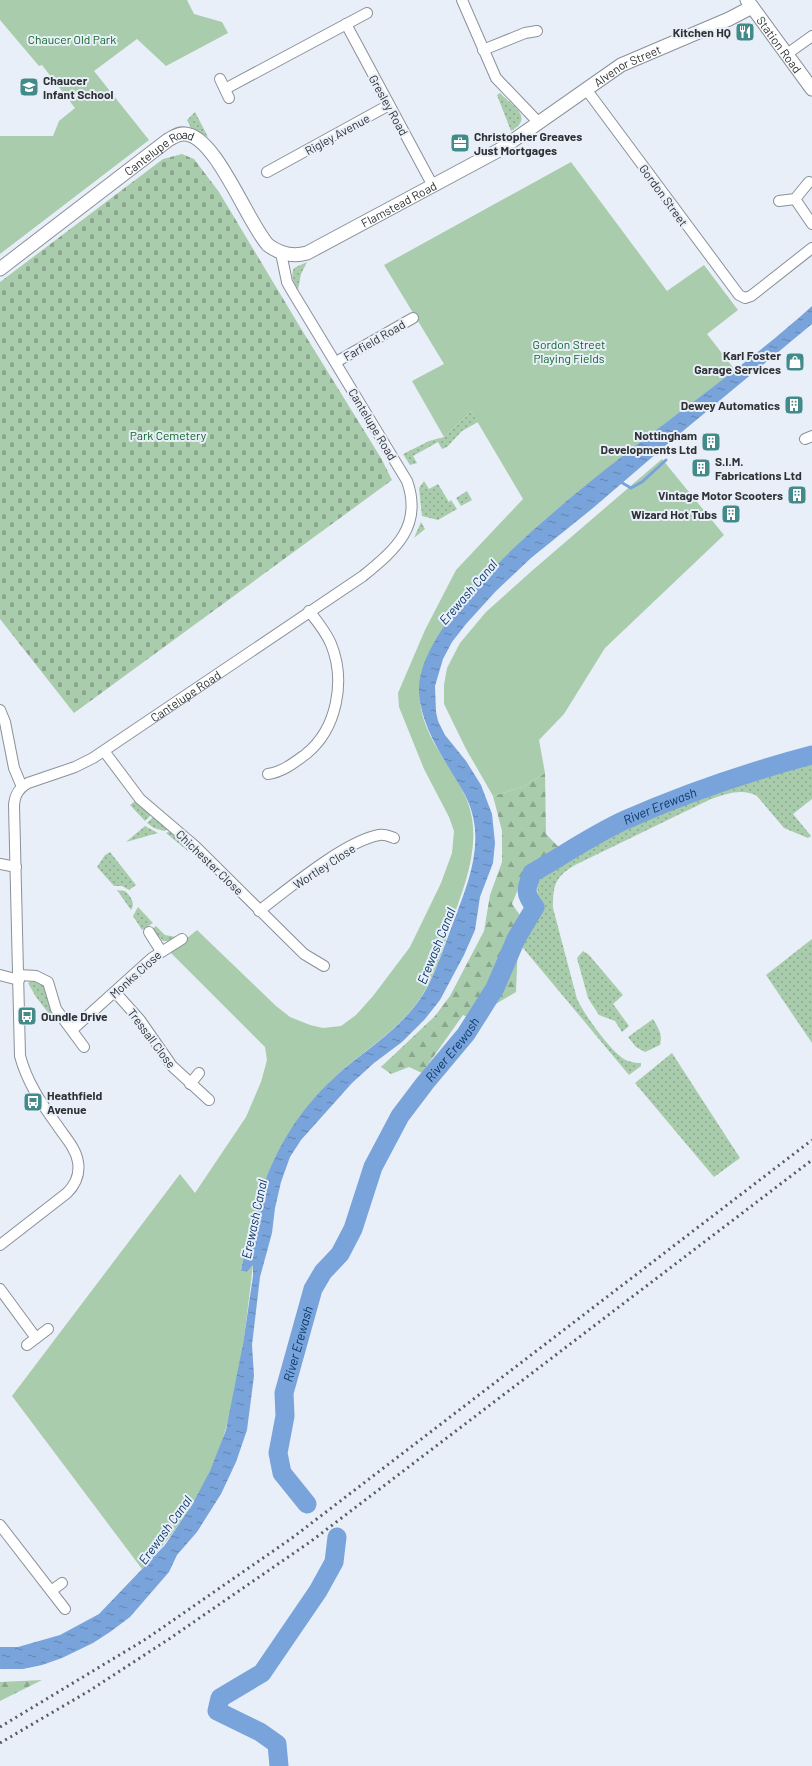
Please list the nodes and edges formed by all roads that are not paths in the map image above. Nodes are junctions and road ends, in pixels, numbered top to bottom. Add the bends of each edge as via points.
1 (462, 0) edge
2 (749, 3) edge
3 (367, 13) dead end
4 (346, 24) junction
5 (538, 31) dead end
6 (812, 36) edge
7 (483, 50) junction
8 (787, 54) junction
9 (220, 79) dead end
10 (586, 89) junction
11 (812, 89) edge
12 (389, 105) junction
13 (539, 124) junction
14 (513, 141) joint
15 (285, 163) junction
16 (267, 172) dead end
17 (290, 172) dead end
18 (809, 182) dead end
19 (433, 186) junction
20 (795, 199) junction
21 (779, 200) dead end
22 (812, 224) edge
23 (812, 248) edge
24 (281, 253) junction
25 (0, 269) edge
26 (413, 318) dead end
27 (336, 362) junction
28 (309, 611) junction
29 (0, 710) edge
30 (104, 751) junction
31 (268, 774) dead end
32 (22, 787) junction
33 (394, 838) dead end
34 (0, 864) edge
35 (16, 867) junction
36 (259, 911) junction
37 (149, 932) dead end
38 (182, 939) dead end
39 (161, 951) junction
40 (324, 966) dead end
41 (0, 975) edge
42 (19, 977) junction
43 (115, 992) junction
44 (72, 1030) junction
45 (84, 1047) dead end
46 (199, 1073) dead end
47 (190, 1084) junction
48 (209, 1100) dead end
49 (0, 1245) edge
50 (0, 1289) edge
51 (48, 1329) dead end
52 (36, 1338) junction
53 (27, 1345) dead end
54 (0, 1525) edge
55 (62, 1583) dead end
56 (51, 1591) junction
57 (65, 1609) dead end

1 - 7 street
2 - 8 street, Station Road
2 - 10 street, Alvenor Street via 729,19 634,59
3 - 4 street
4 - 9 street via 227,93
4 - 12 street, Gresley Road
5 - 7 street via 525,33
6 - 8 street
7 - 13 street via 496,78
8 - 11 street, Station Road
10 - 13 street, Alvenor Street
10 - 23 street, Gordon Street via 736,293 745,298 751,296
12 - 15 street, Rigley Avenue
12 - 19 street, Gresley Road
13 - 14 street, Alvenor Street
14 - 19 street, Flamstead Road
15 - 16 street, Rigley Avenue
15 - 17 street
18 - 20 street
19 - 24 street, Flamstead Road via 307,253
20 - 21 street
20 - 22 street
24 - 25 street, Cantelupe Road via 264,240 214,156 198,139 179,134
24 - 27 street, Cantelupe Road via 287,282
26 - 27 street, Farfield Road
27 - 28 street, Cantelupe Road via 407,481 413,510 406,532 391,551 363,576
28 - 30 street, Cantelupe Road
28 - 31 street via 327,636 334,652 337,688 334,711 329,726 315,746 285,768
29 - 32 street via 5,722 14,768
30 - 32 street, Cantelupe Road via 87,762
30 - 36 street, Chichester Close via 140,798 195,846
32 - 35 street via 15,799
33 - 36 street, Wortley Close via 381,835 373,837 342,852
34 - 35 street
35 - 42 street
36 - 40 street, Chichester Close via 304,954
37 - 39 street
38 - 39 street, Monks Close
39 - 43 street, Monks Close
41 - 42 street
42 - 44 street via 36,976 48,982 56,1009
42 - 49 street via 19,1043 23,1066 34,1091 72,1147 78,1161 78,1169 75,1182 67,1193
43 - 44 street, Monks Close
43 - 47 street, Tressall Close via 140,1020 172,1066
44 - 45 street
46 - 47 street
47 - 48 street, Tressall Close
50 - 52 street
51 - 52 street
52 - 53 street
54 - 56 street
55 - 56 street
56 - 57 street

